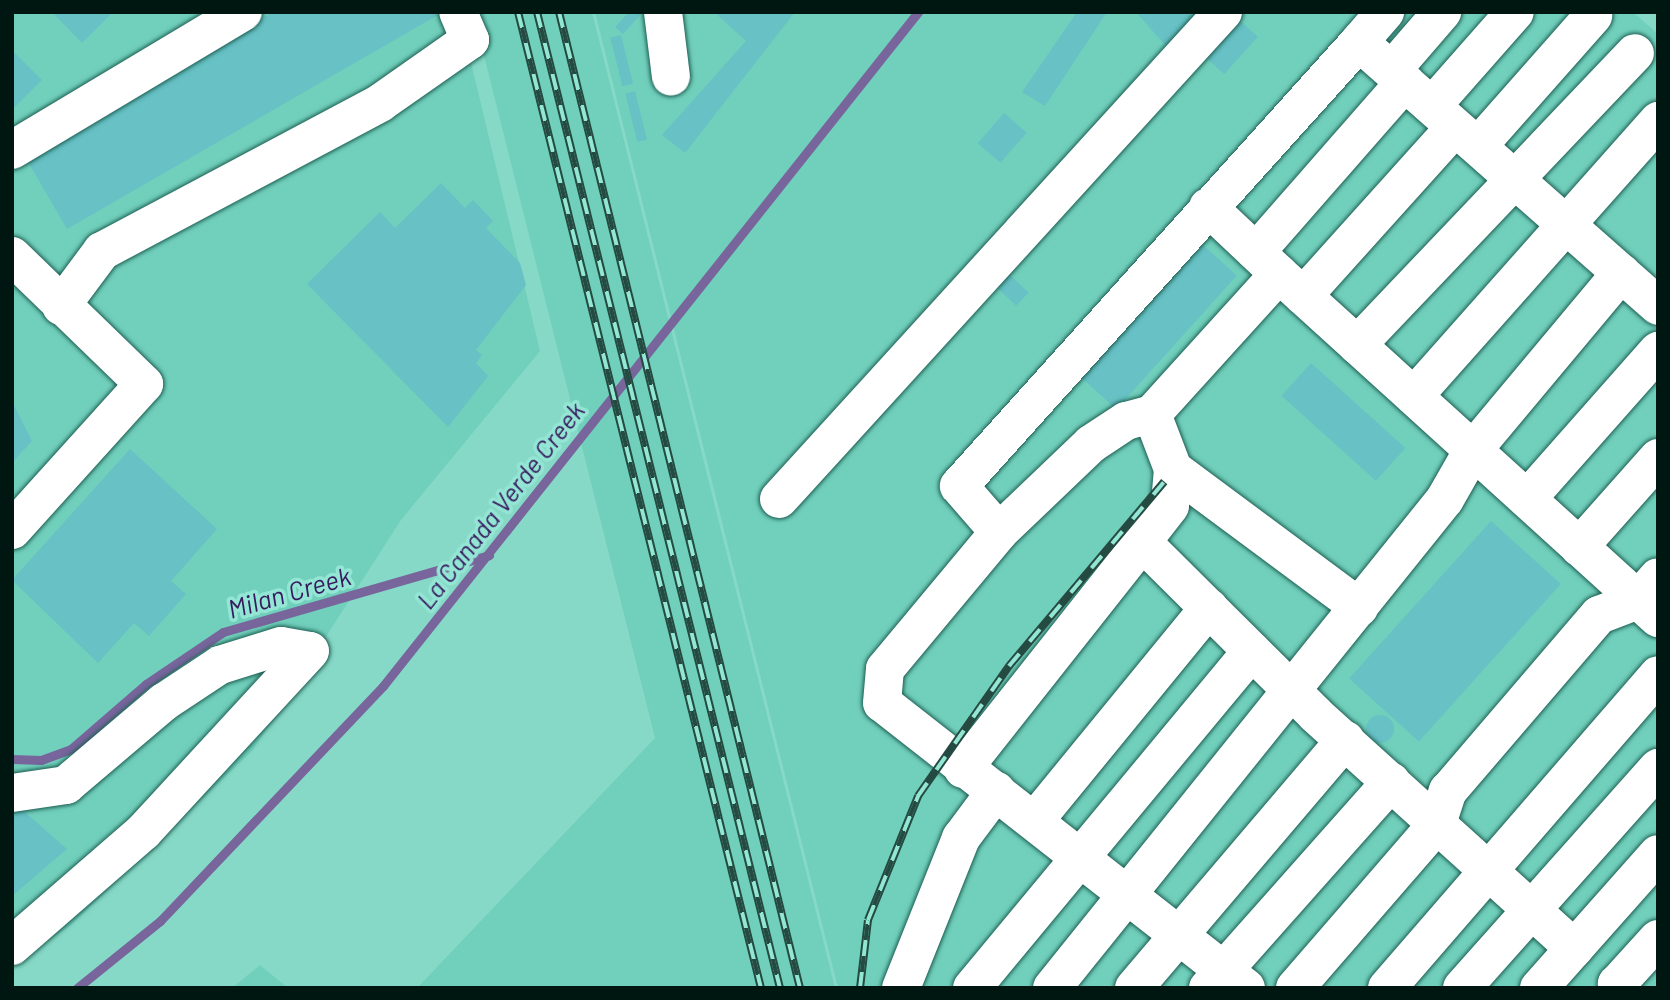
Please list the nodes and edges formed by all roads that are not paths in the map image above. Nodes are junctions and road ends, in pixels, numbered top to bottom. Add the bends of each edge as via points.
1 (243, 12) edge
2 (458, 12) edge
3 (663, 12) edge
4 (1223, 12) edge
5 (1385, 12) edge
6 (1442, 12) edge
7 (1515, 12) edge
8 (1594, 16) dead end
9 (1359, 42) junction
10 (1635, 53) dead end
11 (671, 77) dead end
12 (1432, 106) junction
13 (1658, 121) edge
14 (12, 150) edge
15 (1515, 180) junction
16 (1208, 206) junction
17 (1566, 225) junction
18 (12, 256) edge
19 (1620, 273) junction
20 (1279, 274) junction
21 (61, 306) junction
22 (1658, 306) edge
23 (1357, 345) junction
24 (1658, 351) edge
25 (1414, 396) junction
26 (1153, 414) junction
27 (1473, 450) junction
28 (1658, 458) edge
29 (1173, 469) junction
30 (779, 499) dead end
31 (1527, 499) junction
32 (12, 530) edge
33 (999, 532) junction
34 (1142, 542) junction
35 (1579, 547) junction
36 (1651, 598) edge
37 (1359, 607) junction
38 (1209, 608) junction
39 (1252, 650) junction
40 (1658, 675) edge
41 (1292, 691) junction
42 (1345, 740) junction
43 (1658, 768) edge
44 (963, 769) junction
45 (1391, 782) junction
46 (996, 791) junction
47 (12, 793) edge
48 (1036, 819) junction
49 (1437, 824) junction
50 (1658, 854) edge
51 (1082, 855) junction
52 (1489, 871) junction
53 (1132, 894) junction
54 (1531, 909) junction
55 (1182, 933) junction
56 (1658, 939) edge
57 (12, 946) edge
58 (1574, 948) junction
59 (1226, 981) edge
60 (901, 988) edge
61 (972, 988) edge
62 (1052, 988) edge
63 (1133, 988) edge
64 (1294, 988) edge
65 (1387, 988) edge
66 (1462, 988) edge
67 (1539, 988) edge
68 (1621, 988) edge

1 - 14 street
2 - 21 street via 470,40 380,103 102,251
3 - 11 street
4 - 30 street
5 - 9 street
6 - 12 street
7 - 12 street
8 - 12 street
9 - 12 street
9 - 16 street
10 - 15 street
12 - 15 street
12 - 20 street
12 - 20 street
13 - 17 street
15 - 17 street
15 - 23 street
16 - 20 street
16 - 33 street via 959,486
17 - 19 street
17 - 25 street
18 - 21 street
19 - 22 street
19 - 27 street
20 - 23 street
20 - 26 street
21 - 32 street via 144,384
23 - 25 street
24 - 31 street
25 - 27 street
26 - 29 street
26 - 33 street via 1126,421 1091,444
27 - 31 street
27 - 37 street via 1445,499
28 - 35 street
29 - 34 street via 1170,506
29 - 37 street
31 - 35 street
33 - 44 street via 885,669 882,703
34 - 38 street
34 - 44 street
35 - 36 street
36 - 49 street via 1599,615 1448,791
37 - 41 street
38 - 39 street
38 - 48 street
39 - 41 street
39 - 51 street
40 - 52 street
41 - 42 street
41 - 53 street
42 - 45 street
42 - 55 street
43 - 54 street
44 - 46 street
45 - 49 street
45 - 59 street
46 - 48 street
46 - 60 street via 961,838
47 - 57 street via 66,785 164,702 220,665 281,646 310,651 144,832
48 - 51 street
49 - 52 street
49 - 64 street
50 - 58 street
51 - 53 street
51 - 61 street
52 - 54 street
52 - 65 street
53 - 55 street
53 - 62 street
54 - 58 street
54 - 66 street
55 - 59 street
55 - 63 street
56 - 68 street via 1617,984
58 - 67 street

